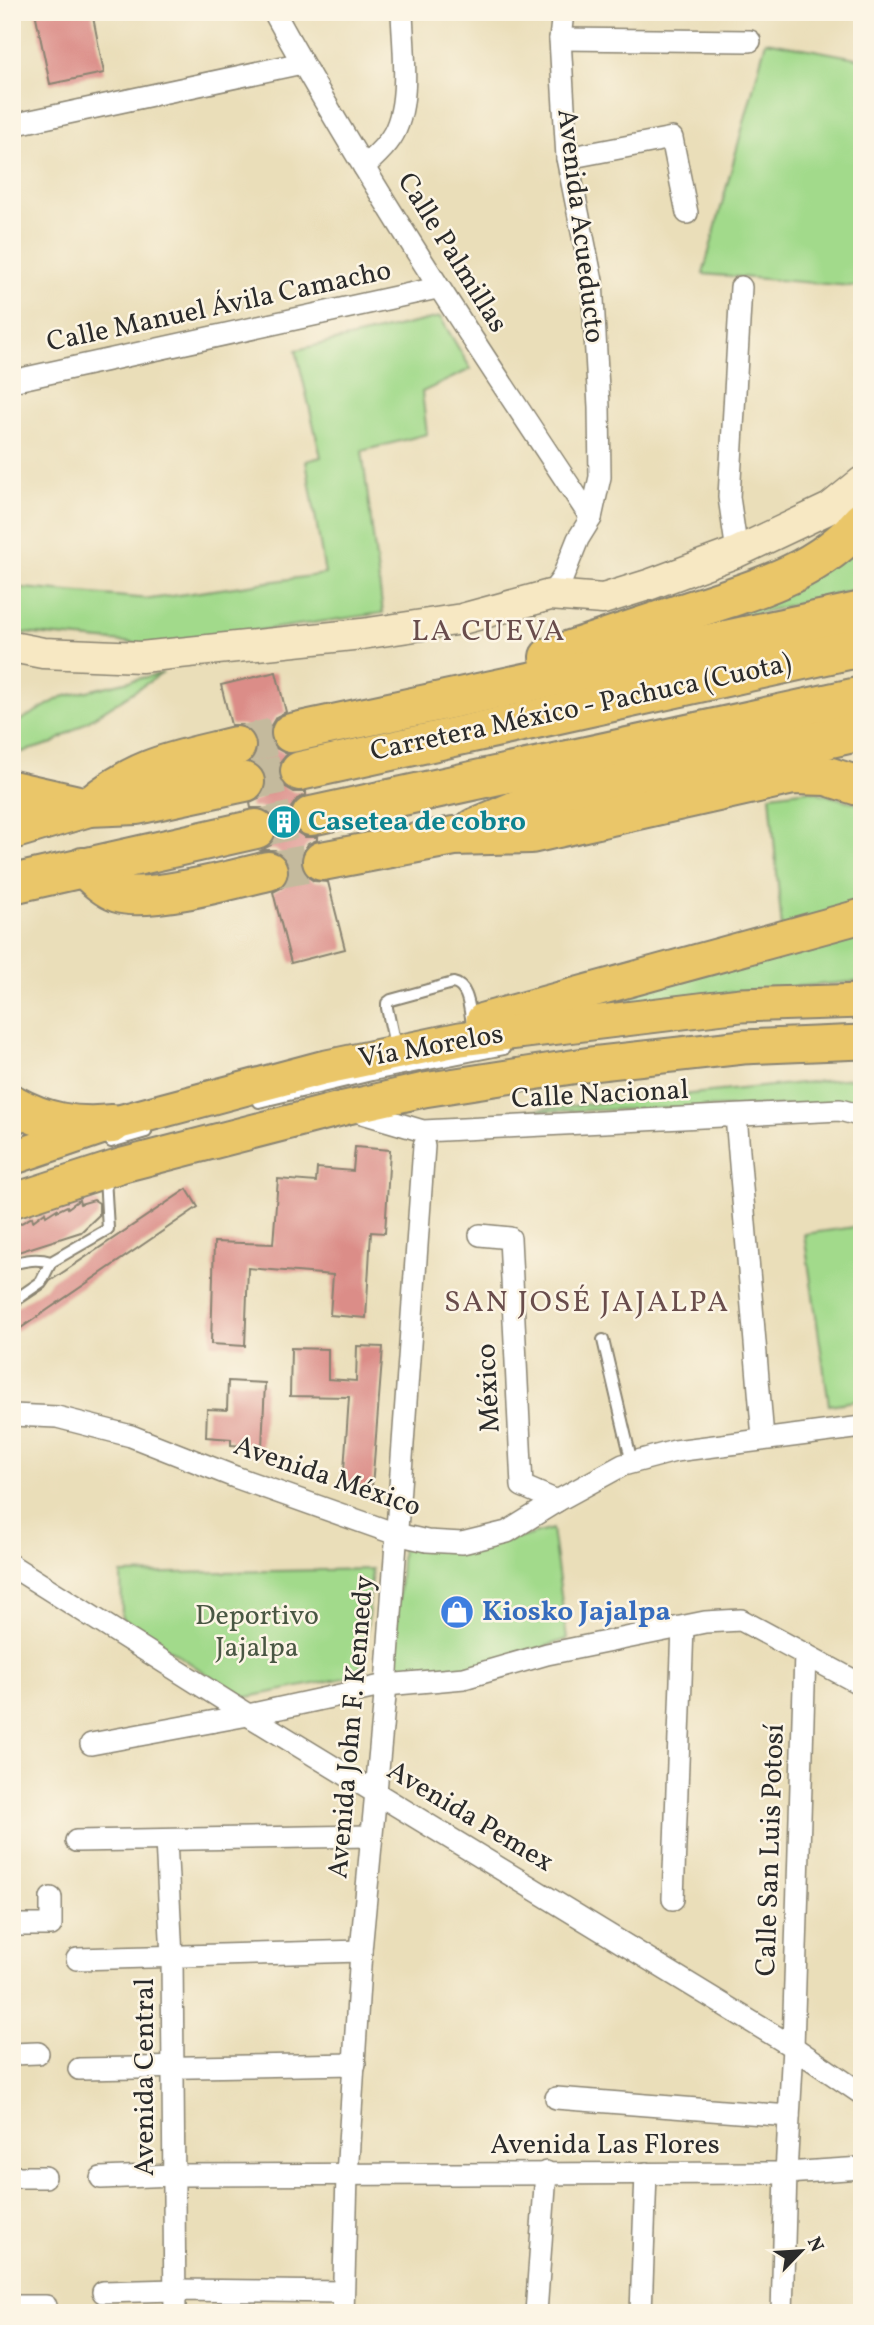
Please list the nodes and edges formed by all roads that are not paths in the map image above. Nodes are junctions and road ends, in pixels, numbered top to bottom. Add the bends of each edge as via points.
1 (402, 12) edge
2 (563, 12) edge
3 (285, 17) edge
4 (560, 39) junction
5 (750, 41) dead end
6 (302, 63) junction
7 (12, 125) edge
8 (567, 158) junction
9 (364, 167) junction
10 (687, 213) dead end
11 (741, 287) dead end
12 (437, 288) junction
13 (12, 381) edge
14 (862, 482) edge
15 (592, 518) junction
16 (862, 521) edge
17 (737, 552) junction
18 (550, 595) junction
19 (862, 611) edge
20 (12, 647) edge
21 (862, 647) edge
22 (862, 695) edge
23 (469, 696) junction
24 (862, 731) edge
25 (291, 733) tunnel mouth
26 (241, 764) tunnel mouth
27 (300, 771) tunnel mouth
28 (862, 787) edge
29 (12, 790) edge
30 (89, 807) junction
31 (312, 816) tunnel mouth
32 (256, 829) tunnel mouth
33 (12, 830) edge
34 (454, 836) junction
35 (322, 861) tunnel mouth
36 (83, 867) junction
37 (268, 872) tunnel mouth
38 (12, 884) edge
39 (12, 911) edge
40 (862, 916) edge
41 (862, 1001) edge
42 (472, 1023) junction
43 (862, 1031) edge
44 (862, 1042) edge
45 (515, 1047) dead end
46 (407, 1050) junction
47 (12, 1104) edge
48 (249, 1104) dead end
49 (344, 1108) junction
50 (281, 1112) dead end
51 (736, 1116) junction
52 (862, 1116) edge
53 (158, 1129) dead end
54 (424, 1146) dead end
55 (103, 1147) junction
56 (12, 1158) edge
57 (12, 1201) edge
58 (480, 1235) dead end
59 (51, 1262) junction
60 (12, 1264) edge
61 (12, 1302) edge
62 (603, 1339) dead end
63 (12, 1415) edge
64 (862, 1427) edge
65 (763, 1438) junction
66 (632, 1463) junction
67 (557, 1501) junction
68 (396, 1534) junction
69 (12, 1566) edge
70 (683, 1627) junction
71 (805, 1654) junction
72 (386, 1685) junction
73 (862, 1685) edge
74 (248, 1714) junction
75 (90, 1744) dead end
76 (376, 1792) junction
77 (371, 1836) junction
78 (166, 1840) junction
79 (76, 1841) dead end
80 (51, 1898) dead end
81 (674, 1899) dead end
82 (12, 1925) edge
83 (361, 1951) junction
84 (172, 1957) junction
85 (77, 1959) dead end
86 (793, 2047) junction
87 (38, 2053) dead end
88 (12, 2054) edge
89 (355, 2064) junction
90 (172, 2067) junction
91 (79, 2069) dead end
92 (862, 2094) edge
93 (556, 2098) dead end
94 (789, 2116) junction
95 (862, 2168) edge
96 (546, 2172) junction
97 (646, 2173) junction
98 (786, 2173) junction
99 (173, 2175) junction
100 (347, 2176) junction
101 (12, 2177) edge
102 (45, 2177) dead end
103 (101, 2178) dead end
104 (175, 2290) junction
105 (103, 2292) dead end
106 (343, 2302) edge
107 (12, 2306) edge
108 (46, 2306) dead end
109 (175, 2313) edge
110 (536, 2313) edge
111 (641, 2313) edge
112 (782, 2313) edge

1 - 9 street via 401,117 391,138
2 - 4 street, Avenida Acueducto
3 - 6 street, Calle Palmillas
4 - 5 street
4 - 8 street, Avenida Acueducto
6 - 7 street
6 - 9 street, Calle Palmillas
8 - 10 street via 672,138
8 - 15 street, Avenida Acueducto via 592,281 600,477
9 - 12 street, Calle Palmillas
11 - 17 street via 729,497
12 - 13 street, Calle Manuel Ávila Camacho
12 - 15 street, Calle Palmillas
14 - 17 street via 830,508
15 - 18 street, Avenida Acueducto
16 - 23 highway via 831,550 789,575 527,664
17 - 18 street via 603,599
18 - 20 street via 450,621 141,657 43,653
19 - 23 highway
21 - 27 highway, Carretera México - Pachuca (Cuota)
22 - 31 highway, Carretera México - Pachuca (Cuota)
23 - 25 highway
24 - 34 highway via 526,806
26 - 30 highway via 160,764 124,780
28 - 34 highway via 827,776 793,775 531,834
29 - 30 highway
30 - 33 highway
32 - 36 highway
34 - 35 highway
36 - 37 highway via 107,887 132,895 198,888
36 - 38 highway
36 - 39 highway
40 - 42 main road
41 - 46 main road, Vía Morelos via 741,1005 460,1039
42 - 46 main road
42 - 46 lane via 460,984 391,1000 387,1008
43 - 50 lane via 740,1036 586,1053 411,1082
44 - 49 main road, Vía Morelos via 743,1047 592,1064 424,1090
45 - 48 lane
46 - 55 main road, Vía Morelos via 322,1068
47 - 55 highway via 57,1123 93,1126
49 - 51 street, Calle Nacional via 424,1132
49 - 55 main road, Vía Morelos
51 - 52 street, Calle Nacional via 840,1110
51 - 65 street
53 - 55 lane
54 - 68 street, Avenida John F. Kennedy
55 - 56 main road, Vía Morelos
55 - 57 main road, Vía Morelos
55 - 59 lane via 108,1229
58 - 67 street, México via 510,1238 522,1486
59 - 60 lane via 27,1259
59 - 61 lane via 41,1282
62 - 66 lane
63 - 68 street, Avenida México via 57,1417 131,1436
64 - 65 street, Avenida México
65 - 66 street, Avenida México via 675,1451
66 - 67 street, Avenida México
67 - 68 street, Avenida México via 507,1532 462,1543
68 - 72 street, Avenida John F. Kennedy
69 - 74 street, Avenida Pemex
70 - 71 street via 741,1620
70 - 72 street via 547,1654 464,1678
70 - 81 street
71 - 73 street
71 - 86 street, Calle San Luis Potosí
72 - 74 street
72 - 76 street, Avenida John F. Kennedy
74 - 75 street
74 - 76 street, Avenida Pemex
76 - 77 street, Avenida John F. Kennedy
76 - 86 street, Avenida Pemex
77 - 78 street
77 - 83 street, Avenida John F. Kennedy
78 - 79 street
78 - 84 street, Avenida Central
80 - 82 street via 51,1925
83 - 84 street
83 - 89 street, Avenida John F. Kennedy
84 - 85 street
84 - 90 street, Avenida Central
86 - 92 street, Avenida Pemex
86 - 94 street, Calle San Luis Potosí
87 - 88 street
89 - 90 street
89 - 100 street, Avenida John F. Kennedy
90 - 91 street
90 - 99 street, Avenida Central
93 - 94 street
94 - 98 street, Calle San Luis Potosí
95 - 98 street, Avenida Las Flores
96 - 97 street, Avenida Las Flores
96 - 100 street, Avenida Las Flores
96 - 110 street
97 - 98 street, Avenida Las Flores
97 - 111 street
98 - 112 street, Calle San Luis Potosí
99 - 100 street, Avenida Las Flores
99 - 103 street, Avenida Las Flores
99 - 104 street, Avenida Central
100 - 106 street, Avenida John F. Kennedy
101 - 102 street
104 - 105 street
104 - 106 street
104 - 109 street, Avenida Central
107 - 108 street

